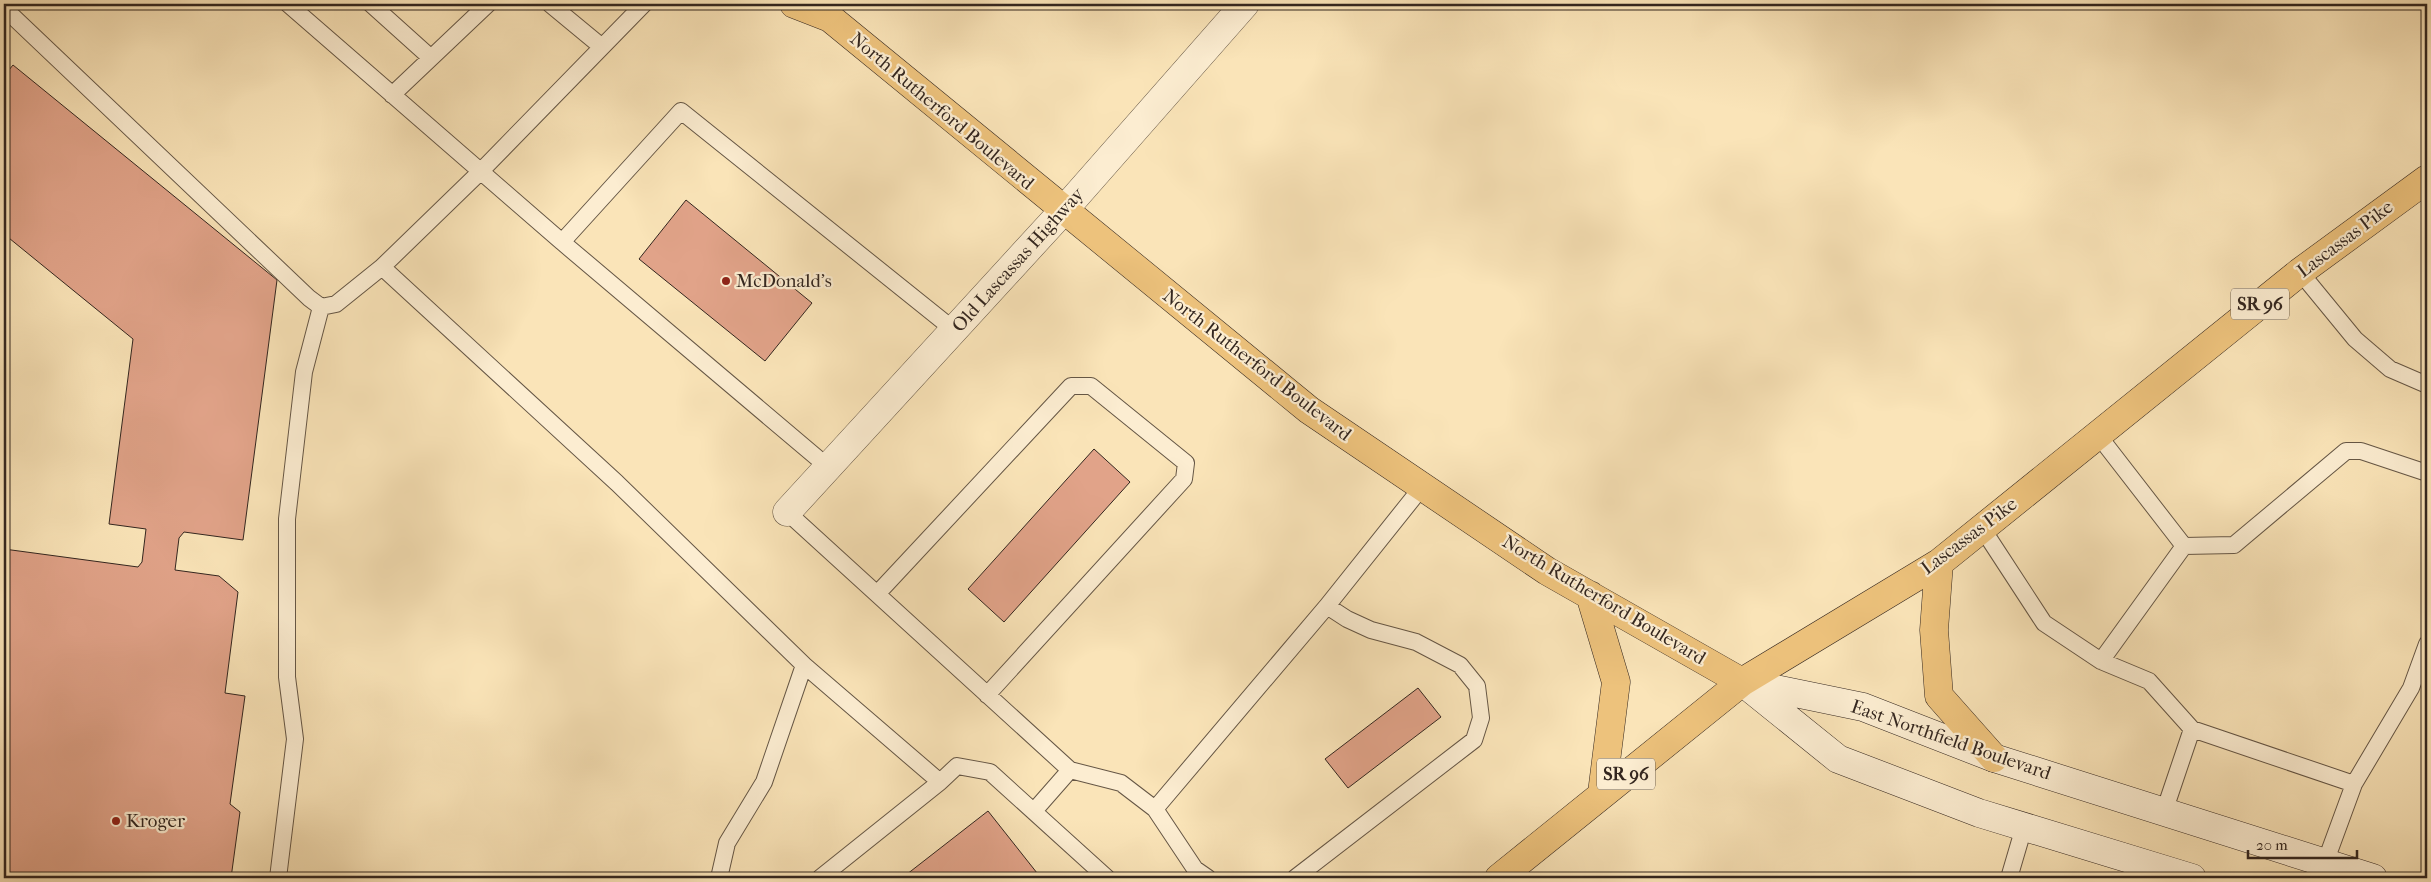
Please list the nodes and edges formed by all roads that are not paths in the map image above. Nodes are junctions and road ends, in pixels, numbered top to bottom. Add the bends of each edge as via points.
1 (288, 4) edge
2 (371, 4) edge
3 (488, 4) edge
4 (550, 4) edge
5 (644, 4) edge
6 (794, 4) edge
7 (1245, 4) edge
8 (4, 8) edge
9 (828, 11) edge
10 (602, 46) junction
11 (431, 58) junction
12 (392, 95) junction
13 (480, 172) junction
14 (2427, 179) edge
15 (1063, 211) junction
16 (562, 242) junction
17 (382, 266) junction
18 (2300, 272) junction
19 (321, 307) junction
20 (954, 330) junction
21 (2427, 385) edge
22 (2098, 435) junction
23 (828, 467) junction
24 (2427, 473) edge
25 (1422, 487) junction
26 (787, 512) joint
27 (1982, 528) junction
28 (2184, 546) junction
29 (1939, 563) junction
30 (876, 594) junction
31 (1590, 596) junction
32 (1327, 606) junction
33 (2427, 644) edge
34 (2101, 661) junction
35 (804, 665) junction
36 (1742, 682) junction
37 (988, 695) junction
38 (2192, 729) junction
39 (1994, 758) junction
40 (1070, 770) junction
41 (940, 782) junction
42 (2354, 784) junction
43 (1602, 793) junction
44 (1155, 809) junction
45 (1034, 811) junction
46 (2164, 812) junction
47 (2024, 827) junction
48 (2326, 863) junction
49 (1511, 875) edge
50 (278, 878) edge
51 (719, 878) edge
52 (820, 878) edge
53 (1107, 878) edge
54 (1208, 878) edge
55 (1295, 878) edge
56 (2009, 878) edge
57 (2192, 878) edge
58 (2368, 878) edge

1 - 12 lane
2 - 11 lane
3 - 11 lane
4 - 10 lane
5 - 10 lane
6 - 9 main road, North Rutherford Boulevard
7 - 15 main road, Old Lascassas Highway
8 - 19 lane
9 - 15 main road, North Rutherford Boulevard
10 - 13 lane
11 - 12 lane
12 - 13 lane
13 - 16 lane
13 - 17 lane
14 - 18 main road, Lascassas Pike / SR 96
15 - 20 main road, Old Lascassas Highway
15 - 25 main road, North Rutherford Boulevard via 1309,410
16 - 20 lane via 681,111
16 - 23 lane
17 - 19 lane via 336,304
17 - 35 lane via 617,483
18 - 21 lane via 2355,339 2390,369
18 - 22 main road, Lascassas Pike / SR 96
19 - 50 lane via 304,372 287,519 286,677 295,739
20 - 23 main road, Old Lascassas Highway
22 - 27 main road, Lascassas Pike / SR 96
22 - 28 lane
23 - 26 main road, Old Lascassas Highway
24 - 28 lane via 2361,451 2346,451 2234,545
25 - 31 main road, North Rutherford Boulevard
25 - 32 lane
26 - 30 lane
27 - 29 main road, Lascassas Pike / SR 96
27 - 34 lane via 2044,622
28 - 34 lane
29 - 36 main road, Lascassas Pike / SR 96
29 - 39 main road via 1934,630 1939,696
30 - 37 lane
30 - 37 lane via 1071,386 1091,386 1186,463 1184,479
31 - 36 main road, North Rutherford Boulevard
31 - 43 main road via 1616,682
32 - 44 lane
32 - 55 lane via 1371,630 1416,642 1460,664 1477,686 1481,718 1474,740
33 - 42 lane via 2411,688
34 - 38 lane via 2149,681
35 - 41 lane
35 - 51 lane via 764,782 727,843
36 - 39 main road, East Northfield Boulevard via 1863,706
36 - 43 main road, Lascassas Pike / SR 96
36 - 47 main road via 1838,759
37 - 40 lane
38 - 42 lane
38 - 46 lane
39 - 46 main road, East Northfield Boulevard
40 - 44 lane via 1122,783
40 - 45 lane
41 - 45 lane via 957,766 990,772
41 - 52 lane
42 - 48 lane
43 - 49 main road, Lascassas Pike / SR 96
44 - 54 lane via 1196,869
45 - 53 lane
46 - 48 main road, East Northfield Boulevard
47 - 56 lane
47 - 57 main road
48 - 58 main road, East Northfield Boulevard

